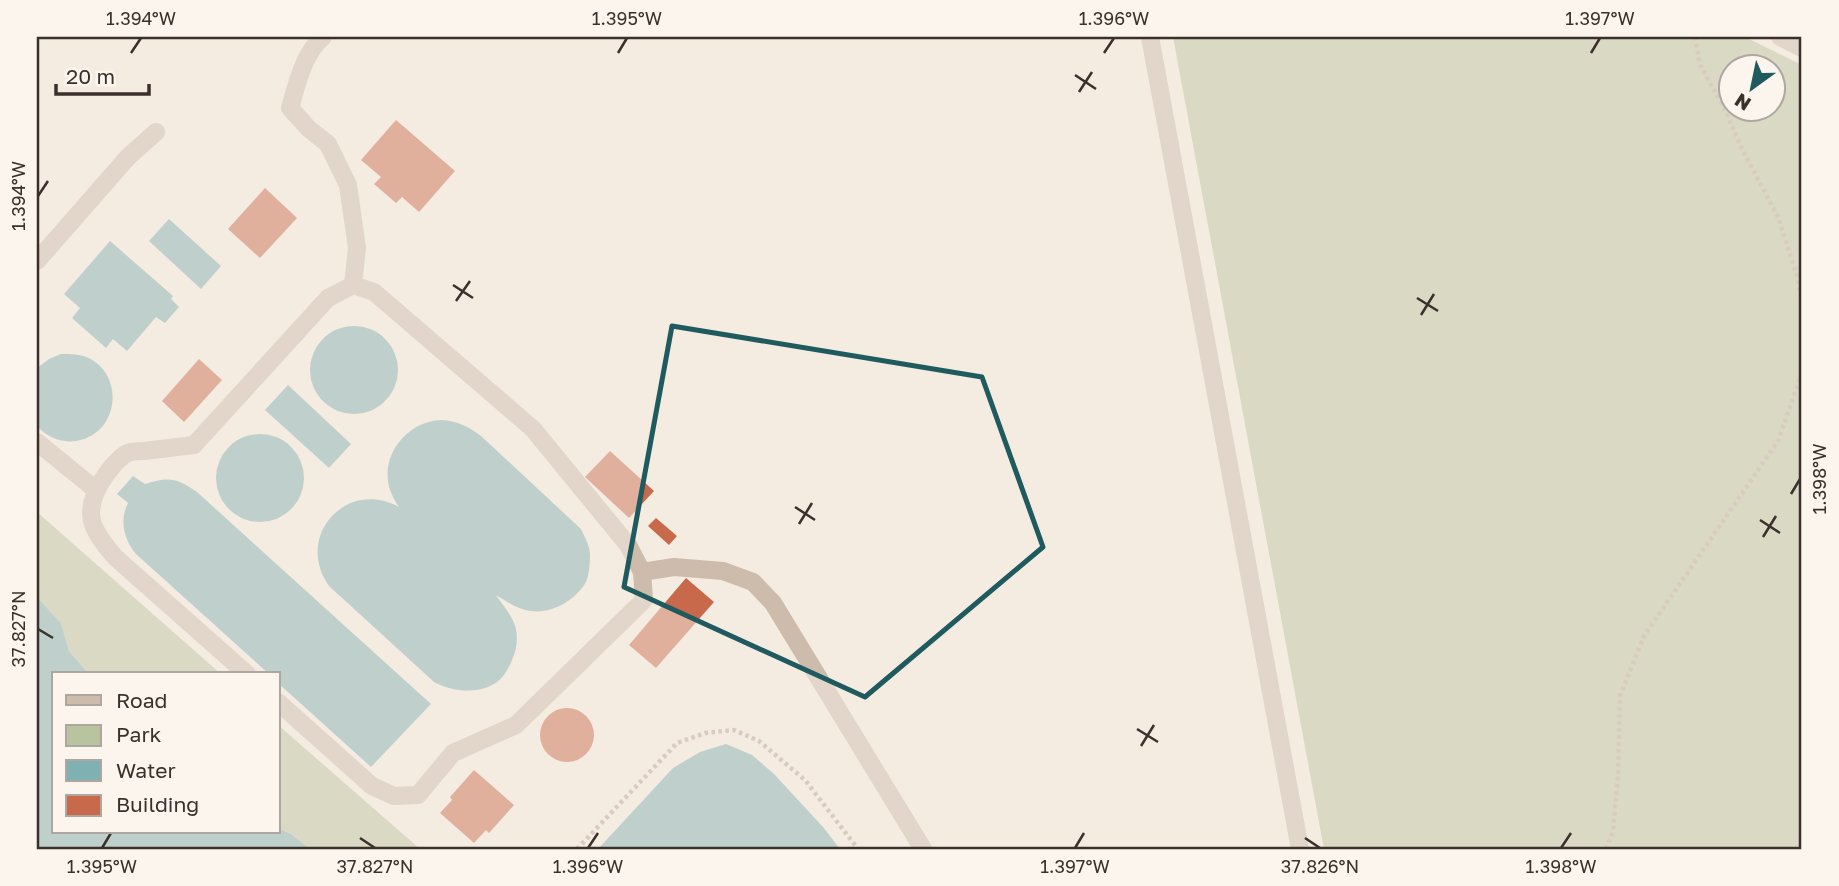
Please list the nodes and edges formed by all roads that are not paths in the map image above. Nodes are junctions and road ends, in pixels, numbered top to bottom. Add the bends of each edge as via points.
1 (323, 37) edge
2 (1150, 37) edge
3 (1780, 37) edge
4 (1802, 48) edge
5 (156, 132) dead end
6 (37, 261) edge
7 (353, 285) junction
8 (37, 442) edge
9 (96, 490) junction
10 (642, 572) junction
11 (245, 672) edge
12 (280, 704) edge
13 (923, 849) edge
14 (1300, 849) edge

1 - 7 street via 305,61 290,108 328,145 348,186 357,248
2 - 14 street
3 - 4 street
5 - 6 street via 128,157
7 - 9 street via 328,298 194,445 126,453
7 - 10 street via 374,292 533,429 628,545
8 - 9 street
9 - 11 street via 91,513 101,541
10 - 12 street via 645,600 516,724 453,753 418,795 394,796 372,786
10 - 13 street via 674,566 723,571 753,582 773,603

